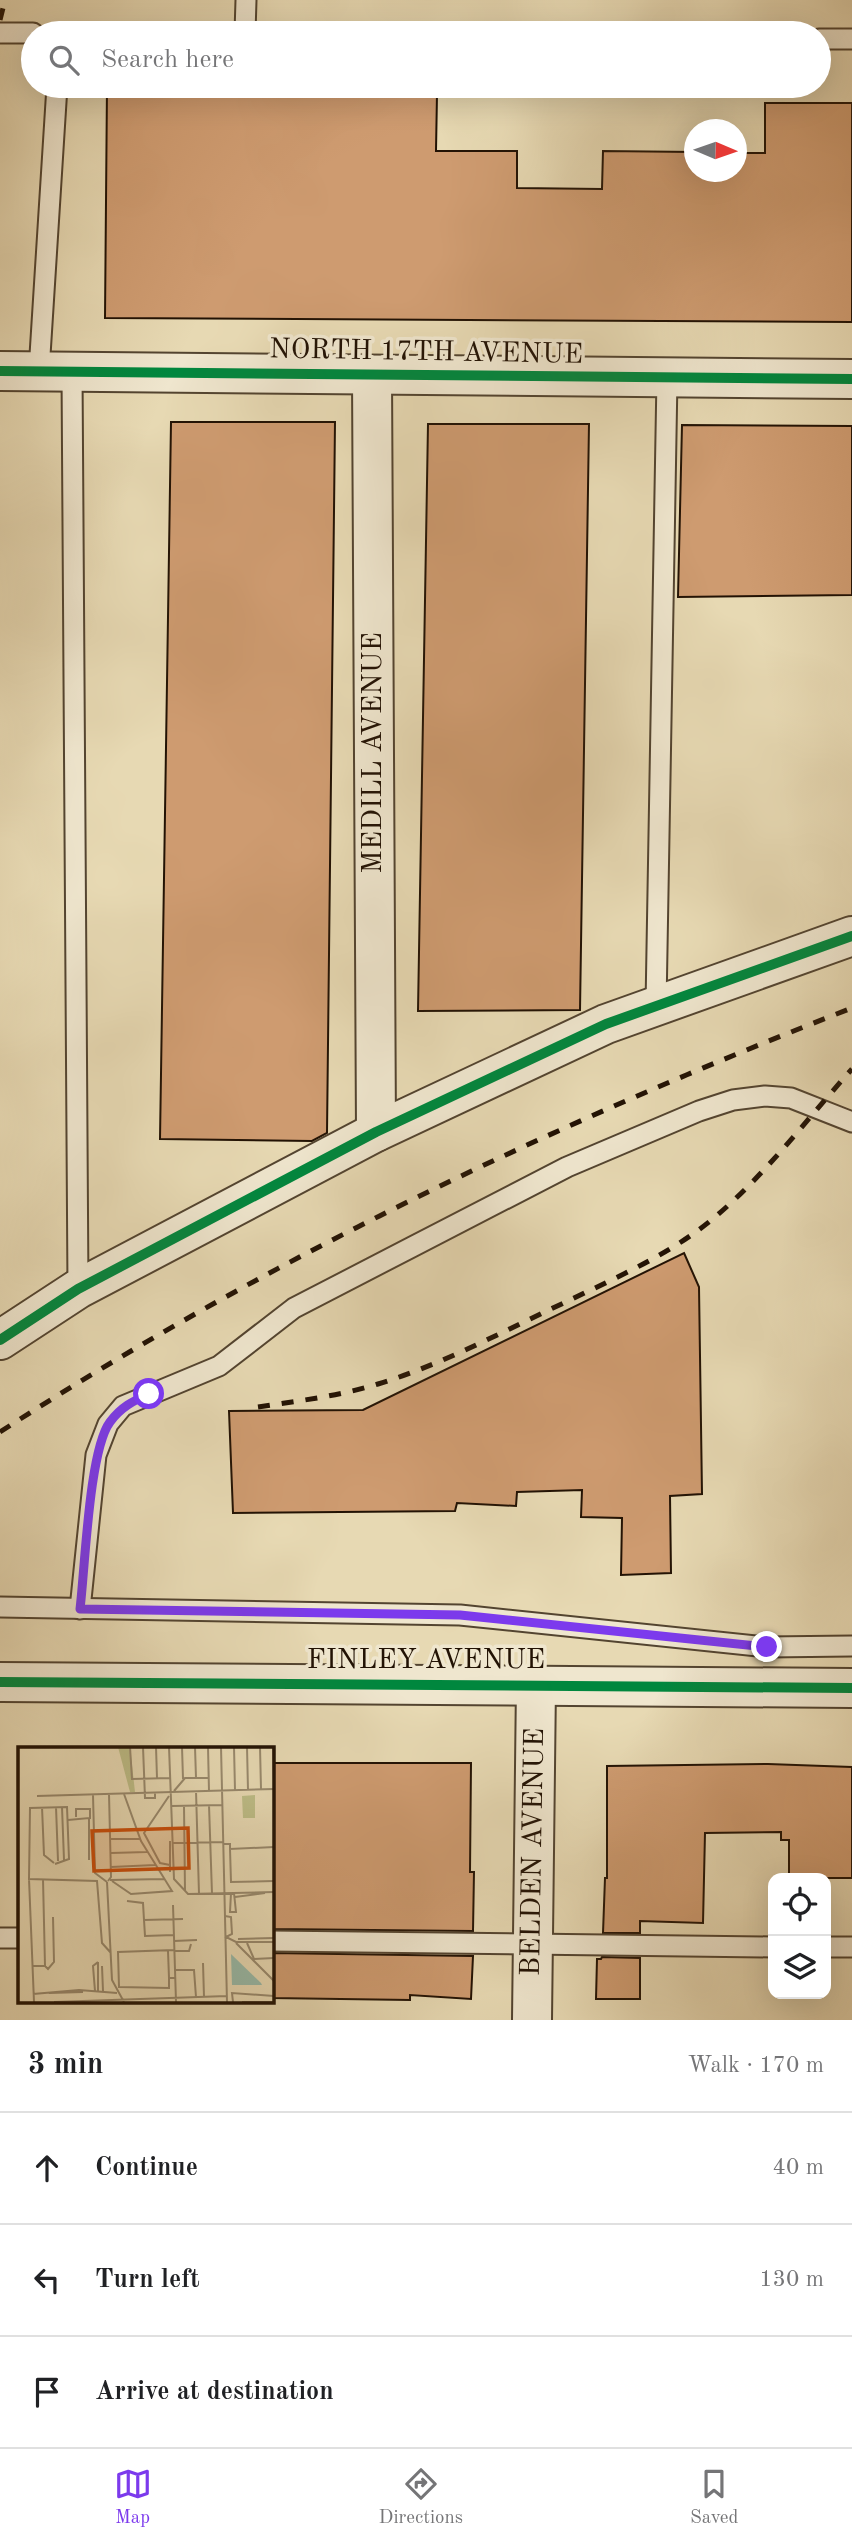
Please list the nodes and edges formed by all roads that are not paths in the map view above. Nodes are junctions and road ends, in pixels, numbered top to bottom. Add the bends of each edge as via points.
1 (246, 0) edge
2 (246, 21) edge
3 (0, 33) edge
4 (21, 33) edge
5 (831, 39) edge
6 (852, 39) edge
7 (57, 98) edge
8 (0, 371) edge
9 (56, 372) junction
10 (372, 375) junction
11 (667, 377) junction
12 (852, 379) edge
13 (852, 936) edge
14 (656, 1006) junction
15 (852, 1122) edge
16 (376, 1132) junction
17 (78, 1289) junction
18 (0, 1340) edge
19 (0, 1607) edge
20 (80, 1609) junction
21 (852, 1646) edge
22 (0, 1682) edge
23 (536, 1684) junction
24 (852, 1688) edge
25 (0, 1938) edge
26 (18, 1938) edge
27 (273, 1941) edge
28 (533, 1944) junction
29 (768, 1947) edge
30 (831, 1947) edge
31 (852, 1947) edge
32 (532, 2020) edge

1 - 2 lane
3 - 4 lane
5 - 6 lane
7 - 9 lane
8 - 9 street, NORTH 17TH AVENUE
9 - 10 street, NORTH 17TH AVENUE
9 - 17 lane
10 - 11 street, NORTH 17TH AVENUE
10 - 16 street, MEDILL AVENUE
11 - 12 street, NORTH 17TH AVENUE
11 - 14 lane
13 - 14 street
14 - 16 street via 606,1024
15 - 20 lane via 791,1098 765,1096 699,1111 567,1167 424,1240 294,1308 219,1366 123,1406 108,1424 96,1455
16 - 17 street
17 - 18 street
19 - 20 lane
20 - 21 lane via 460,1615 767,1647
22 - 23 street, FINLEY AVENUE
23 - 24 street, FINLEY AVENUE
23 - 28 street, BELDEN AVENUE
25 - 26 lane
27 - 28 lane
28 - 29 lane
28 - 32 street, BELDEN AVENUE
30 - 31 lane

